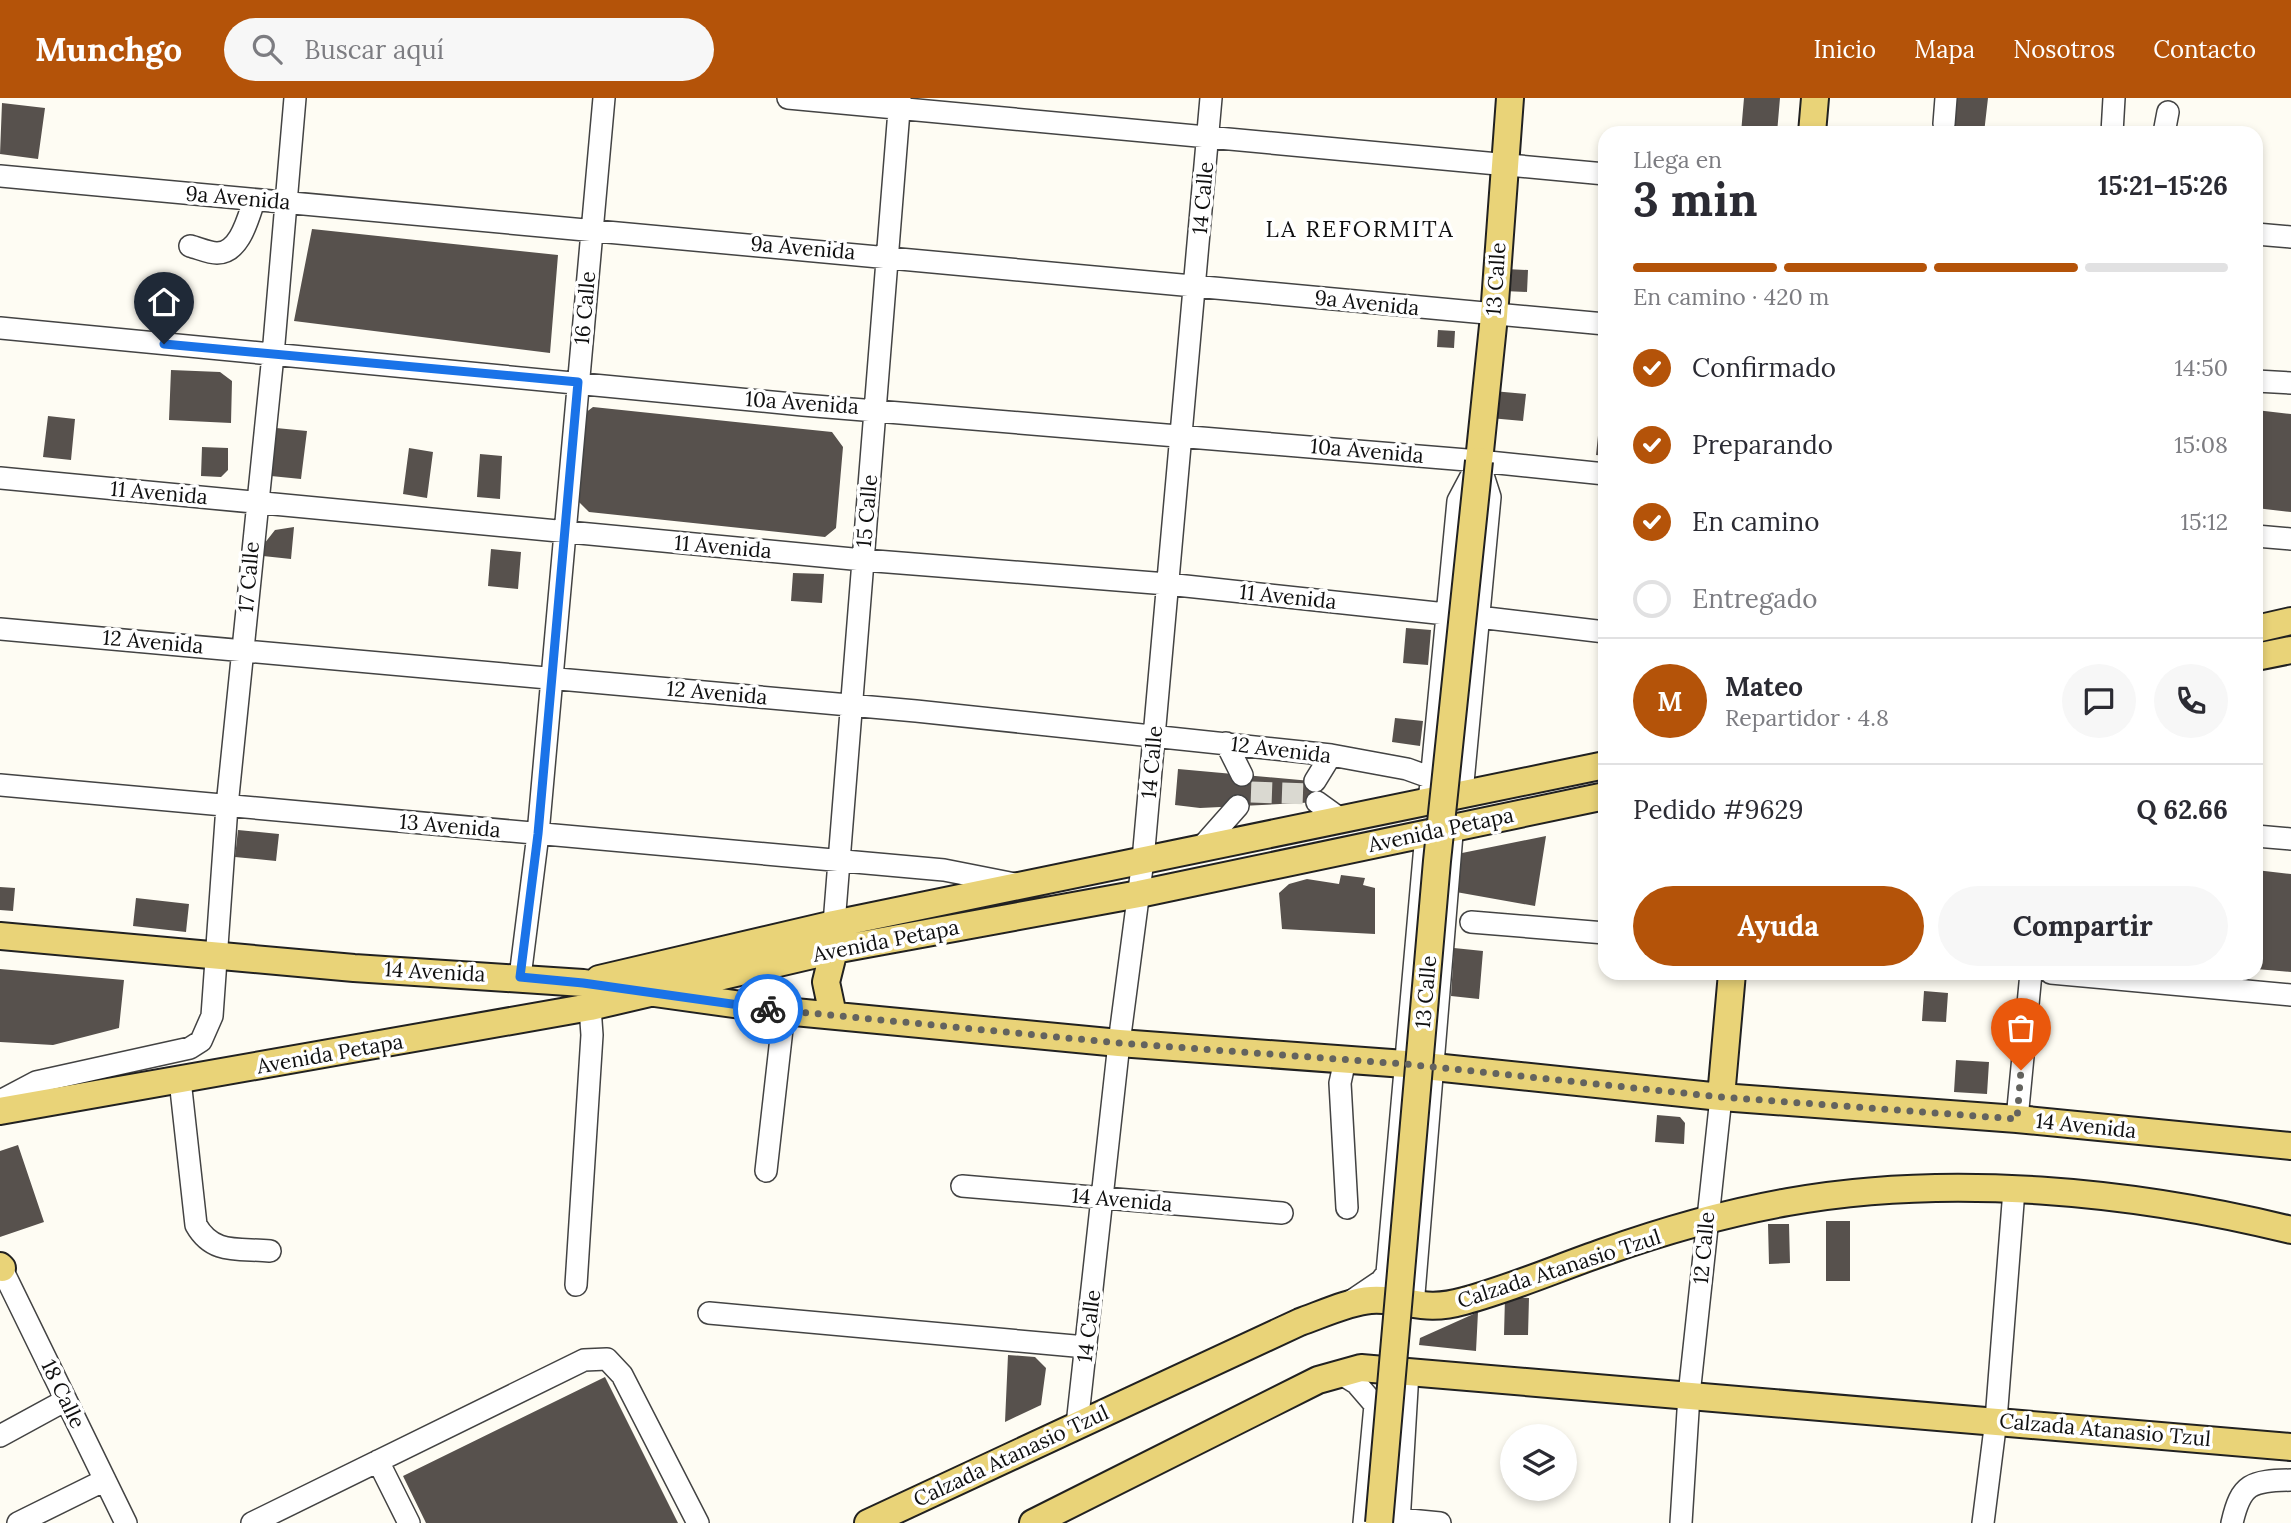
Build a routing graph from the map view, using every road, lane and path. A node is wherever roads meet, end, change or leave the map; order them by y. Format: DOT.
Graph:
graph roads {
  1 [pos="295,98"];
  2 [pos="604,98"];
  3 [pos="788,98"];
  4 [pos="1211,98"];
  5 [pos="1510,98"];
  6 [pos="1815,98"];
  7 [pos="1945,98"];
  8 [pos="2114,98"];
  9 [pos="899,103"];
  10 [pos="1944,124"];
  11 [pos="1813,126"];
  12 [pos="2112,126"];
  13 [pos="1208,137"];
  14 [pos="1504,164"];
  15 [pos="1598,173"];
  16 [pos="0,176"];
  17 [pos="254,201"];
  18 [pos="285,202"];
  19 [pos="592,228"];
  20 [pos="2263,235"];
  21 [pos="2291,237"];
  22 [pos="190,246"];
  23 [pos="887,256"];
  24 [pos="1195,287"];
  25 [pos="1494,316"];
  26 [pos="1598,323"];
  27 [pos="0,328"];
  28 [pos="273,355"];
  29 [pos="2263,381"];
  30 [pos="578,382"];
  31 [pos="2291,383"];
  32 [pos="876,409"];
  33 [pos="1183,436"];
  34 [pos="1479,461"];
  35 [pos="1598,473"];
  36 [pos="0,478"];
  37 [pos="256,502"];
  38 [pos="565,531"];
  39 [pos="2263,537"];
  40 [pos="2291,539"];
  41 [pos="863,560"];
  42 [pos="1167,584"];
  43 [pos="1446,614"];
  44 [pos="1478,617"];
  45 [pos="2291,621"];
  46 [pos="2263,627"];
  47 [pos="0,629"];
  48 [pos="1598,631"];
  49 [pos="242,650"];
  50 [pos="2291,650"];
  51 [pos="2263,656"];
  52 [pos="552,678"];
  53 [pos="852,705"];
  54 [pos="1155,736"];
  55 [pos="1226,743"];
  56 [pos="1331,755"];
  57 [pos="1598,766"];
  58 [pos="1242,775"];
  59 [pos="0,785"];
  60 [pos="1430,790"];
  61 [pos="1462,793"];
  62 [pos="1598,797"];
  63 [pos="227,806"];
  64 [pos="1238,806"];
  65 [pos="1342,820"];
  66 [pos="1453,828"];
  67 [pos="538,834"];
  68 [pos="1426,834"];
  69 [pos="2263,837"];
  70 [pos="2291,839"];
  71 [pos="1200,849"];
  72 [pos="1143,860"];
  73 [pos="839,861"];
  74 [pos="1024,886"];
  75 [pos="1139,894"];
  76 [pos="1471,922"];
  77 [pos="834,924"];
  78 [pos="1598,932"];
  79 [pos="0,936"];
  80 [pos="834,950"];
  81 [pos="218,955"];
  82 [pos="520,977"];
  83 [pos="1731,980"];
  84 [pos="2030,980"];
  85 [pos="2127,980"];
  86 [pos="657,992"];
  87 [pos="587,995"];
  88 [pos="2291,995"];
  89 [pos="784,1011"];
  90 [pos="833,1014"];
  91 [pos="1119,1043"];
  92 [pos="1345,1060"];
  93 [pos="1405,1064"];
  94 [pos="1433,1068"];
  95 [pos="180,1080"];
  96 [pos="1721,1097"];
  97 [pos="0,1101"];
  98 [pos="0,1111"];
  99 [pos="2017,1119"];
  100 [pos="2291,1146"];
  101 [pos="766,1171"];
  102 [pos="962,1186"];
  103 [pos="2014,1190"];
  104 [pos="1104,1199"];
  105 [pos="1348,1208"];
  106 [pos="1282,1213"];
  107 [pos="1706,1222"];
  108 [pos="2291,1230"];
  109 [pos="270,1251"];
  110 [pos="1,1266"];
  111 [pos="576,1285"];
  112 [pos="1413,1306"];
  113 [pos="1339,1310"];
  114 [pos="709,1313"];
  115 [pos="1087,1347"];
  116 [pos="1408,1371"];
  117 [pos="1340,1373"];
  118 [pos="1689,1395"];
  119 [pos="66,1400"];
  120 [pos="1996,1420"];
  121 [pos="1077,1425"];
  122 [pos="0,1436"];
  123 [pos="2291,1447"];
  124 [pos="378,1461"];
  125 [pos="105,1480"];
  126 [pos="2291,1480"];
  127 [pos="278,1517"];
  128 [pos="1393,1522"];
  129 [pos="18,1523"];
  130 [pos="126,1523"];
  131 [pos="252,1523"];
  132 [pos="409,1523"];
  133 [pos="698,1523"];
  134 [pos="868,1523"];
  135 [pos="1033,1523"];
  136 [pos="1364,1523"];
  137 [pos="1440,1523"];
  138 [pos="1681,1523"];
  139 [pos="1983,1523"];
  140 [pos="2232,1523"];
  1 -- 18 [label="street, 17 Calle"];
  2 -- 19 [label="street, 16 Calle"];
  3 -- 9 [label="street"];
  4 -- 13 [label="street, 14 Calle"];
  5 -- 14 [label="main road, 13 Calle"];
  6 -- 11 [label="main road"];
  7 -- 10 [label="street"];
  8 -- 12 [label="street"];
  9 -- 13 [label="street"];
  9 -- 23 [label="street, 15 Calle"];
  13 -- 14 [label="street"];
  13 -- 24 [label="street, 14 Calle"];
  14 -- 15 [label="street"];
  14 -- 25 [label="main road, 13 Calle"];
  16 -- 17 [label="street, 9a Avenida"];
  17 -- 18 [label="street, 9a Avenida"];
  17 -- 22 [label="street"];
  18 -- 19 [label="street, 9a Avenida"];
  18 -- 28 [label="street, 17 Calle"];
  19 -- 23 [label="street, 9a Avenida"];
  19 -- 30 [label="street, 16 Calle"];
  20 -- 21 [label="street"];
  23 -- 24 [label="street, 9a Avenida"];
  23 -- 32 [label="street, 15 Calle"];
  24 -- 25 [label="street, 9a Avenida"];
  24 -- 33 [label="street, 14 Calle"];
  25 -- 26 [label="street, 9a Avenida"];
  25 -- 34 [label="main road, 13 Calle"];
  27 -- 28 [label="street, 10a Avenida"];
  28 -- 30 [label="street, 10a Avenida"];
  28 -- 37 [label="street, 17 Calle"];
  29 -- 31 [label="street"];
  30 -- 32 [label="street, 10a Avenida"];
  30 -- 38 [label="street, 16 Calle"];
  32 -- 33 [label="street, 10a Avenida"];
  32 -- 41 [label="street, 15 Calle"];
  33 -- 34 [label="street, 10a Avenida"];
  33 -- 42 [label="street, 14 Calle"];
  34 -- 35 [label="street, 10a Avenida"];
  34 -- 43 [label="street, 13 Calle"];
  34 -- 44 [label="street, 13 Calle"];
  34 -- 128 [label="main road, 13 Calle, bridge"];
  36 -- 37 [label="street, 11 Avenida"];
  37 -- 38 [label="street, 11 Avenida"];
  37 -- 49 [label="street, 17 Calle"];
  38 -- 41 [label="street, 11 Avenida"];
  38 -- 52 [label="street, 16 Calle"];
  39 -- 40 [label="street"];
  41 -- 42 [label="street, 11 Avenida"];
  41 -- 53 [label="street, 15 Calle"];
  42 -- 43 [label="street, 11 Avenida"];
  42 -- 54 [label="street, 14 Calle"];
  43 -- 60 [label="street, 13 Calle"];
  44 -- 48 [label="street"];
  44 -- 61 [label="street, 13 Calle"];
  45 -- 46 [label="main road"];
  47 -- 49 [label="street, 12 Avenida"];
  49 -- 52 [label="street, 12 Avenida"];
  49 -- 63 [label="street, 17 Calle"];
  50 -- 51 [label="main road"];
  52 -- 53 [label="street, 12 Avenida"];
  52 -- 67 [label="street, 16 Calle"];
  53 -- 54 [label="street, 12 Avenida"];
  53 -- 73 [label="street, 15 Calle"];
  54 -- 55 [label="street, 12 Avenida"];
  54 -- 72 [label="street, 14 Calle"];
  55 -- 56 [label="street, 12 Avenida"];
  55 -- 58 [label="street"];
  56 -- 60 [label="street, 12 Avenida"];
  56 -- 65 [label="street"];
  57 -- 61 [label="main road, Avenida Petapa"];
  59 -- 63 [label="street, 13 Avenida"];
  60 -- 61 [label="main road, Avenida Petapa"];
  60 -- 65 [label="main road, Avenida Petapa"];
  62 -- 66 [label="main road, Avenida Petapa"];
  63 -- 67 [label="street, 13 Avenida"];
  63 -- 81 [label="street, 17 Calle"];
  64 -- 71 [label="street"];
  65 -- 71 [label="main road, Avenida Petapa"];
  66 -- 68 [label="main road, Avenida Petapa"];
  66 -- 94 [label="street"];
  67 -- 73 [label="street, 13 Avenida"];
  67 -- 82 [label="street, 16 Calle"];
  68 -- 75 [label="main road, Avenida Petapa"];
  68 -- 93 [label="street, 13 Calle"];
  69 -- 70 [label="street"];
  71 -- 72 [label="main road, Avenida Petapa"];
  72 -- 74 [label="main road, Avenida Petapa"];
  72 -- 75 [label="street, 14 Calle"];
  73 -- 74 [label="street, 13 Avenida"];
  73 -- 77 [label="street, 15 Calle"];
  74 -- 77 [label="main road, Avenida Petapa"];
  75 -- 80 [label="main road, Avenida Petapa"];
  75 -- 91 [label="street, 14 Calle"];
  76 -- 78 [label="street"];
  77 -- 87 [label="main road, Avenida Petapa"];
  79 -- 81 [label="main road, 14 Avenida"];
  80 -- 86 [label="main road, Avenida Petapa"];
  80 -- 90 [label="main road"];
  81 -- 82 [label="main road, 14 Avenida"];
  81 -- 97 [label="street, 17 Calle"];
  82 -- 87 [label="main road, 14 Avenida"];
  83 -- 96 [label="main road, 12 Calle"];
  84 -- 99 [label="street"];
  85 -- 88 [label="street"];
  86 -- 87 [label="main road, 14 Avenida"];
  86 -- 89 [label="main road, 14 Avenida"];
  87 -- 95 [label="main road, Avenida Petapa"];
  87 -- 111 [label="street"];
  89 -- 90 [label="main road, 14 Avenida"];
  89 -- 101 [label="street"];
  90 -- 91 [label="main road, 14 Avenida"];
  91 -- 92 [label="main road, 14 Avenida"];
  91 -- 104 [label="street, 14 Calle"];
  92 -- 93 [label="main road, 14 Avenida"];
  92 -- 105 [label="street"];
  93 -- 94 [label="main road, 14 Avenida"];
  93 -- 113 [label="street, 13 Calle"];
  94 -- 96 [label="main road, 14 Avenida"];
  94 -- 112 [label="street"];
  95 -- 98 [label="main road, Avenida Petapa"];
  95 -- 109 [label="street"];
  96 -- 99 [label="main road, 14 Avenida"];
  96 -- 107 [label="street, 12 Calle"];
  99 -- 100 [label="main road, 14 Avenida"];
  102 -- 104 [label="street, 14 Avenida"];
  103 -- 107 [label="main road, Calzada Atanasio Tzul"];
  103 -- 108 [label="main road, Calzada Atanasio Tzul"];
  103 -- 120 [label="street"];
  104 -- 106 [label="street, 14 Avenida"];
  104 -- 115 [label="street, 14 Calle"];
  107 -- 112 [label="main road, Calzada Atanasio Tzul"];
  107 -- 118 [label="street, 12 Calle"];
  110 -- 119 [label="street, 18 Calle"];
  112 -- 113 [label="main road, Calzada Atanasio Tzul"];
  113 -- 121 [label="main road, Calzada Atanasio Tzul"];
  114 -- 115 [label="street"];
  115 -- 121 [label="street, 14 Calle"];
  116 -- 117 [label="main road, Calzada Atanasio Tzul"];
  116 -- 118 [label="main road, Calzada Atanasio Tzul"];
  116 -- 128 [label="street"];
  117 -- 135 [label="main road, Calzada Atanasio Tzul"];
  117 -- 136 [label="street"];
  118 -- 120 [label="main road, Calzada Atanasio Tzul"];
  118 -- 138 [label="street, 12 Calle"];
  119 -- 122 [label="street"];
  119 -- 125 [label="street, 18 Calle"];
  120 -- 123 [label="main road, Calzada Atanasio Tzul"];
  120 -- 139 [label="street"];
  121 -- 134 [label="main road, Calzada Atanasio Tzul"];
  124 -- 127 [label="street"];
  124 -- 132 [label="street"];
  124 -- 133 [label="street"];
  125 -- 129 [label="street"];
  125 -- 130 [label="street, 18 Calle"];
  126 -- 140 [label="street"];
  127 -- 131 [label="street"];
  128 -- 137 [label="street"];
}
